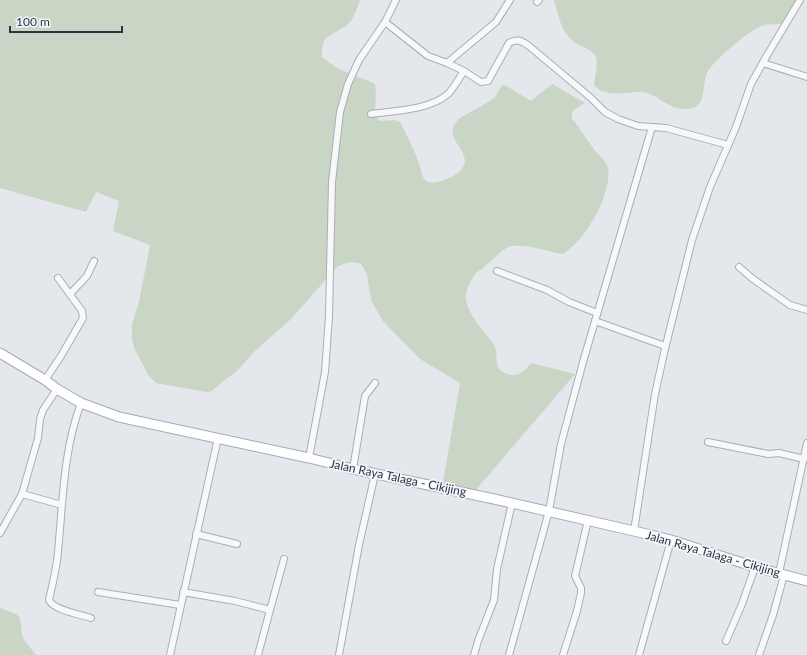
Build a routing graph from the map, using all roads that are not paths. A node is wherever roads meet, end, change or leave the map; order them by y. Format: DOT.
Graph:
graph roads {
  1 [pos="396,0"];
  2 [pos="510,0"];
  3 [pos="800,0"];
  4 [pos="385,22"];
  5 [pos="447,63"];
  6 [pos="762,63"];
  7 [pos="464,71"];
  8 [pos="807,77"];
  9 [pos="371,114"];
  10 [pos="652,127"];
  11 [pos="728,145"];
  12 [pos="94,261"];
  13 [pos="739,267"];
  14 [pos="497,271"];
  15 [pos="58,278"];
  16 [pos="70,294"];
  17 [pos="807,310"];
  18 [pos="598,313"];
  19 [pos="595,321"];
  20 [pos="665,346"];
  21 [pos="0,352"];
  22 [pos="45,380"];
  23 [pos="375,383"];
  24 [pos="57,389"];
  25 [pos="81,404"];
  26 [pos="218,438"];
  27 [pos="708,442"];
  28 [pos="807,443"];
  29 [pos="308,458"];
  30 [pos="804,459"];
  31 [pos="353,470"];
  32 [pos="375,474"];
  33 [pos="22,494"];
  34 [pos="512,503"];
  35 [pos="62,504"];
  36 [pos="549,511"];
  37 [pos="588,520"];
  38 [pos="634,531"];
  39 [pos="0,533"];
  40 [pos="196,534"];
  41 [pos="671,540"];
  42 [pos="237,544"];
  43 [pos="284,559"];
  44 [pos="755,567"];
  45 [pos="782,574"];
  46 [pos="807,581"];
  47 [pos="98,592"];
  48 [pos="183,592"];
  49 [pos="180,605"];
  50 [pos="270,610"];
  51 [pos="92,618"];
  52 [pos="726,642"];
  53 [pos="170,655"];
  54 [pos="258,655"];
  55 [pos="339,655"];
  56 [pos="474,655"];
  57 [pos="509,655"];
  58 [pos="563,655"];
  59 [pos="639,655"];
  60 [pos="759,655"];
  1 -- 4 [label="street"];
  2 -- 5 [label="street"];
  3 -- 6 [label="street"];
  4 -- 5 [label="street"];
  4 -- 29 [label="street"];
  5 -- 7 [label="street"];
  6 -- 8 [label="street"];
  6 -- 11 [label="street"];
  7 -- 9 [label="street"];
  7 -- 10 [label="street"];
  10 -- 11 [label="street"];
  10 -- 18 [label="street"];
  11 -- 20 [label="street"];
  12 -- 16 [label="street"];
  13 -- 17 [label="street"];
  14 -- 18 [label="street"];
  15 -- 16 [label="street"];
  16 -- 22 [label="street"];
  18 -- 19 [label="street"];
  19 -- 20 [label="street"];
  19 -- 36 [label="street"];
  20 -- 38 [label="street"];
  21 -- 22 [label="main road, Jalan Raya Talaga - Cikijing"];
  22 -- 24 [label="main road, Jalan Raya Talaga - Cikijing"];
  23 -- 31 [label="street"];
  24 -- 25 [label="main road, Jalan Raya Talaga - Cikijing"];
  24 -- 33 [label="street"];
  25 -- 26 [label="main road, Jalan Raya Talaga - Cikijing"];
  25 -- 35 [label="street"];
  26 -- 29 [label="main road, Jalan Raya Talaga - Cikijing"];
  26 -- 40 [label="street"];
  27 -- 30 [label="street"];
  28 -- 30 [label="street"];
  29 -- 31 [label="main road, Jalan Raya Talaga - Cikijing"];
  30 -- 45 [label="street"];
  31 -- 32 [label="main road, Jalan Raya Talaga - Cikijing"];
  32 -- 34 [label="main road, Jalan Raya Talaga - Cikijing"];
  32 -- 55 [label="street"];
  33 -- 35 [label="street"];
  33 -- 39 [label="street"];
  34 -- 36 [label="main road, Jalan Raya Talaga - Cikijing"];
  34 -- 56 [label="street"];
  35 -- 51 [label="street"];
  36 -- 37 [label="main road, Jalan Raya Talaga - Cikijing"];
  36 -- 57 [label="street"];
  37 -- 38 [label="main road, Jalan Raya Talaga - Cikijing"];
  37 -- 58 [label="street"];
  38 -- 41 [label="main road, Jalan Raya Talaga - Cikijing"];
  40 -- 42 [label="street"];
  40 -- 48 [label="street"];
  41 -- 44 [label="main road, Jalan Raya Talaga - Cikijing"];
  41 -- 59 [label="street"];
  43 -- 50 [label="street"];
  44 -- 45 [label="main road, Jalan Raya Talaga - Cikijing"];
  44 -- 52 [label="street"];
  45 -- 46 [label="main road, Jalan Raya Talaga - Cikijing"];
  45 -- 60 [label="street"];
  47 -- 49 [label="street"];
  48 -- 49 [label="street"];
  48 -- 50 [label="street"];
  49 -- 53 [label="street"];
  50 -- 54 [label="street"];
}
